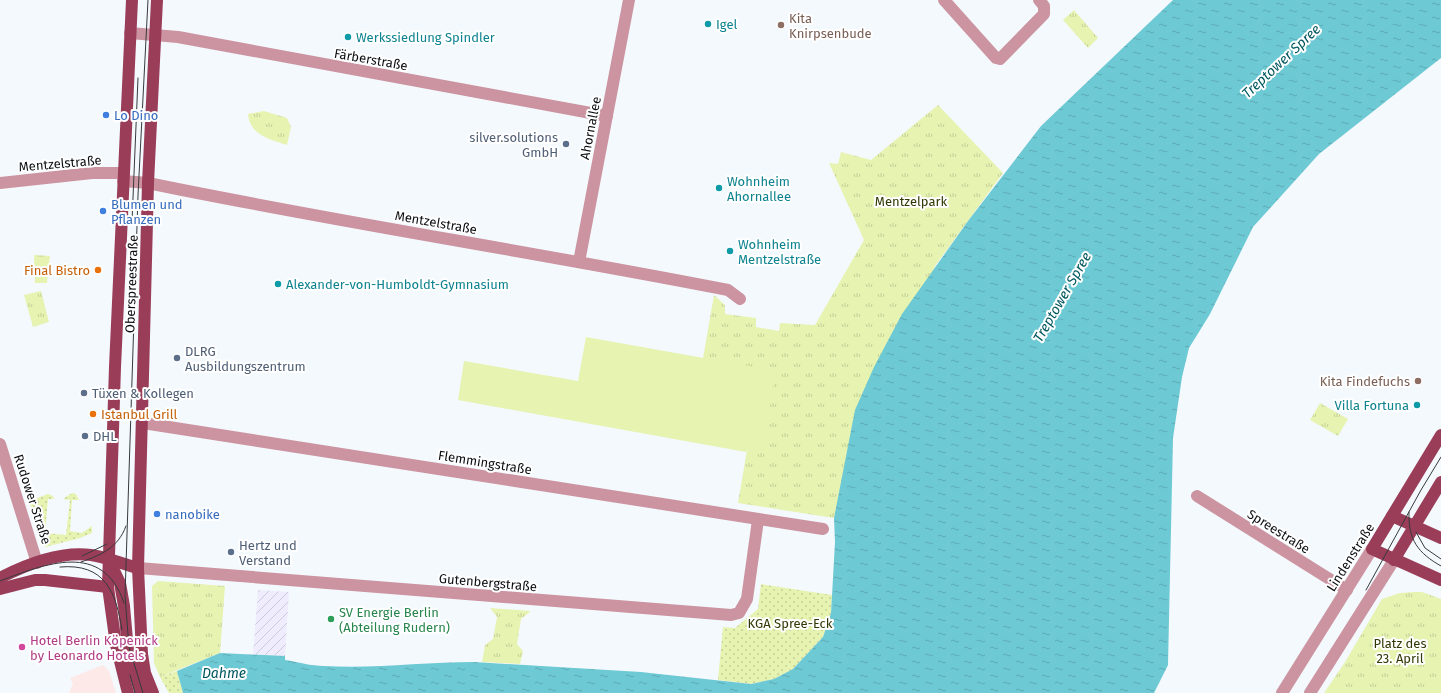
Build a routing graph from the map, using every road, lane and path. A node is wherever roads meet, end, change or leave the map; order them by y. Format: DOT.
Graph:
graph roads {
  1 [pos="132,0"];
  2 [pos="157,0"];
  3 [pos="629,0"];
  4 [pos="944,0"];
  5 [pos="1039,0"];
  6 [pos="130,33"];
  7 [pos="155,35"];
  8 [pos="607,116"];
  9 [pos="123,177"];
  10 [pos="0,183"];
  11 [pos="148,183"];
  12 [pos="579,262"];
  13 [pos="740,299"];
  14 [pos="143,423"];
  15 [pos="1441,435"];
  16 [pos="0,444"];
  17 [pos="1441,482"];
  18 [pos="1197,496"];
  19 [pos="1392,516"];
  20 [pos="758,520"];
  21 [pos="1415,525"];
  22 [pos="823,529"];
  23 [pos="1441,538"];
  24 [pos="1372,549"];
  25 [pos="109,559"];
  26 [pos="1394,560"];
  27 [pos="37,562"];
  28 [pos="138,568"];
  29 [pos="0,578"];
  30 [pos="119,580"];
  31 [pos="1441,580"];
  32 [pos="108,587"];
  33 [pos="0,589"];
  34 [pos="1347,590"];
  35 [pos="128,693"];
  36 [pos="141,693"];
  37 [pos="153,693"];
  38 [pos="1282,693"];
  39 [pos="1310,693"];
  1 -- 6 [label="main road, Oberspreestraße"];
  2 -- 7 [label="main road, Oberspreestraße"];
  3 -- 8 [label="street, Ahornallee"];
  4 -- 5 [label="street"];
  6 -- 7 [label="street, Färberstraße"];
  6 -- 9 [label="main road, Oberspreestraße"];
  7 -- 8 [label="street, Färberstraße"];
  7 -- 11 [label="main road, Oberspreestraße"];
  8 -- 12 [label="street, Ahornallee"];
  9 -- 10 [label="street, Mentzelstraße"];
  9 -- 11 [label="street, Mentzelstraße"];
  9 -- 25 [label="main road, Oberspreestraße"];
  11 -- 12 [label="street, Mentzelstraße"];
  11 -- 14 [label="main road, Oberspreestraße"];
  12 -- 13 [label="street, Mentzelstraße"];
  14 -- 20 [label="street, Flemmingstraße"];
  14 -- 28 [label="main road, Oberspreestraße"];
  15 -- 19 [label="main road, Lindenstraße"];
  16 -- 27 [label="street, Rudower Straße"];
  17 -- 21 [label="main road"];
  18 -- 34 [label="street, Spreestraße"];
  19 -- 21 [label="main road"];
  19 -- 24 [label="main road, Lindenstraße"];
  20 -- 22 [label="street, Flemmingstraße"];
  20 -- 28 [label="street, Gutenbergstraße"];
  21 -- 23 [label="main road"];
  21 -- 26 [label="main road"];
  24 -- 26 [label="main road"];
  24 -- 34 [label="street, Lindenstraße"];
  25 -- 27 [label="main road"];
  25 -- 28 [label="main road"];
  25 -- 30 [label="main road"];
  25 -- 32 [label="main road, Oberspreestraße"];
  26 -- 31 [label="main road"];
  26 -- 39 [label="street"];
  27 -- 29 [label="main road"];
  28 -- 30 [label="main road"];
  28 -- 37 [label="main road, Oberspreestraße"];
  30 -- 32 [label="main road"];
  30 -- 36 [label="main road"];
  32 -- 33 [label="main road"];
  32 -- 35 [label="main road, Oberspreestraße"];
  34 -- 38 [label="street, Lindenstraße"];
}
